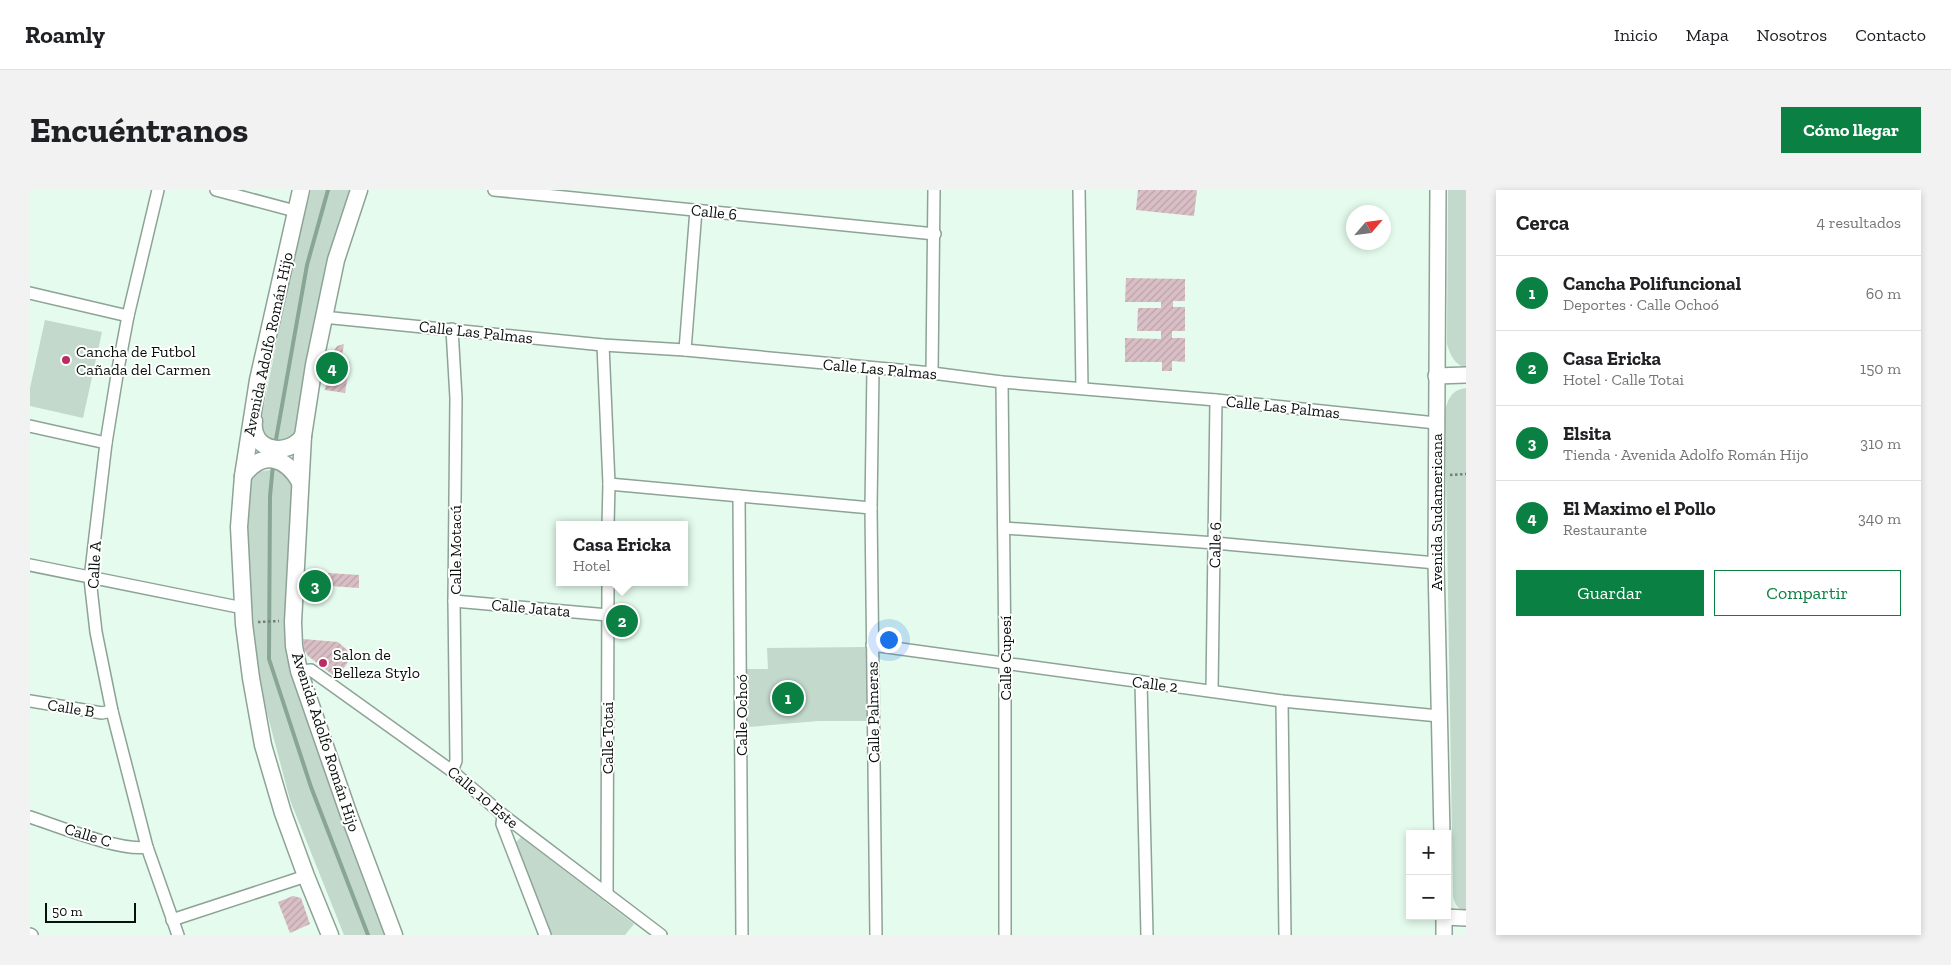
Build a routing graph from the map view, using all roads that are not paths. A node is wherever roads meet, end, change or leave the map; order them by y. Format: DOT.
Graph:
graph roads {
  1 [pos="158,190"];
  2 [pos="216,190"];
  3 [pos="301,190"];
  4 [pos="368,190"];
  5 [pos="494,190"];
  6 [pos="934,190"];
  7 [pos="1079,190"];
  8 [pos="1438,190"];
  9 [pos="540,192"];
  10 [pos="358,196"];
  11 [pos="696,210"];
  12 [pos="295,211"];
  13 [pos="934,234"];
  14 [pos="30,293"];
  15 [pos="128,316"];
  16 [pos="323,317"];
  17 [pos="452,329"];
  18 [pos="603,344"];
  19 [pos="685,350"];
  20 [pos="872,368"];
  21 [pos="932,373"];
  22 [pos="1466,374"];
  23 [pos="1436,376"];
  24 [pos="258,380"];
  25 [pos="1002,382"];
  26 [pos="1082,388"];
  27 [pos="1216,400"];
  28 [pos="1436,423"];
  29 [pos="30,426"];
  30 [pos="302,438"];
  31 [pos="106,443"];
  32 [pos="246,472"];
  33 [pos="298,478"];
  34 [pos="609,484"];
  35 [pos="739,496"];
  36 [pos="871,508"];
  37 [pos="608,521"];
  38 [pos="1004,528"];
  39 [pos="1215,543"];
  40 [pos="1436,563"];
  41 [pos="30,565"];
  42 [pos="90,579"];
  43 [pos="608,586"];
  44 [pos="454,601"];
  45 [pos="243,608"];
  46 [pos="608,615"];
  47 [pos="872,646"];
  48 [pos="1005,663"];
  49 [pos="299,671"];
  50 [pos="1141,682"];
  51 [pos="1212,691"];
  52 [pos="30,701"];
  53 [pos="1282,701"];
  54 [pos="112,710"];
  55 [pos="1439,716"];
  56 [pos="452,771"];
  57 [pos="283,813"];
  58 [pos="503,815"];
  59 [pos="30,817"];
  60 [pos="1442,830"];
  61 [pos="147,847"];
  62 [pos="306,876"];
  63 [pos="607,894"];
  64 [pos="1451,917"];
  65 [pos="1466,918"];
  66 [pos="172,920"];
  67 [pos="1444,920"];
  68 [pos="392,934"];
  69 [pos="178,935"];
  70 [pos="330,935"];
  71 [pos="339,935"];
  72 [pos="545,935"];
  73 [pos="661,935"];
  74 [pos="742,935"];
  75 [pos="876,935"];
  76 [pos="1005,935"];
  77 [pos="1147,935"];
  78 [pos="1285,935"];
  79 [pos="1444,935"];
  1 -- 15 [label="street, Calle A"];
  2 -- 12 [label="street"];
  3 -- 12 [label="main road, Avenida Adolfo Román Hijo"];
  4 -- 10 [label="street"];
  5 -- 9 [label="street, Calle 6"];
  6 -- 13 [label="street"];
  7 -- 26 [label="street"];
  8 -- 23 [label="street, Avenida Sudamericana"];
  9 -- 11 [label="street, Calle 6"];
  10 -- 16 [label="main road, Avenida Adolfo Román Hijo"];
  11 -- 13 [label="street, Calle 6"];
  11 -- 19 [label="street"];
  12 -- 24 [label="main road, Avenida Adolfo Román Hijo"];
  13 -- 21 [label="street"];
  14 -- 15 [label="street"];
  15 -- 31 [label="street, Calle A"];
  16 -- 17 [label="street, Calle Las Palmas"];
  16 -- 30 [label="main road, Avenida Adolfo Román Hijo"];
  17 -- 18 [label="street, Calle Las Palmas"];
  17 -- 44 [label="street, Calle Motacú"];
  18 -- 19 [label="street, Calle Las Palmas"];
  18 -- 34 [label="street"];
  19 -- 20 [label="street, Calle Las Palmas"];
  20 -- 21 [label="street, Calle Las Palmas"];
  20 -- 36 [label="street, Calle Palmeras"];
  21 -- 25 [label="street, Calle Las Palmas"];
  22 -- 23 [label="street"];
  23 -- 28 [label="street, Avenida Sudamericana"];
  24 -- 30 [label="main road"];
  24 -- 32 [label="main road, Avenida Adolfo Román Hijo"];
  25 -- 26 [label="street, Calle Las Palmas"];
  25 -- 38 [label="street, Calle Cupesí"];
  26 -- 27 [label="street, Calle Las Palmas"];
  27 -- 28 [label="street, Calle Las Palmas"];
  27 -- 39 [label="street, Calle 6"];
  28 -- 40 [label="street, Avenida Sudamericana"];
  29 -- 31 [label="street"];
  30 -- 33 [label="main road, Avenida Adolfo Román Hijo"];
  31 -- 42 [label="street, Calle A"];
  32 -- 33 [label="main road"];
  32 -- 45 [label="main road, Avenida Adolfo Román Hijo"];
  33 -- 49 [label="main road, Avenida Adolfo Román Hijo"];
  34 -- 35 [label="street"];
  34 -- 37 [label="street"];
  35 -- 36 [label="street"];
  35 -- 74 [label="street, Calle Ochoó"];
  36 -- 47 [label="street, Calle Palmeras"];
  38 -- 39 [label="street"];
  38 -- 48 [label="street, Calle Cupesí"];
  39 -- 40 [label="street"];
  39 -- 51 [label="street, Calle 6"];
  40 -- 55 [label="street, Avenida Sudamericana"];
  41 -- 42 [label="street"];
  42 -- 45 [label="street"];
  42 -- 54 [label="street, Calle A"];
  43 -- 46 [label="street, Calle Totai"];
  44 -- 46 [label="street, Calle Jatata"];
  44 -- 56 [label="street, Calle Motacú"];
  45 -- 57 [label="main road, Avenida Adolfo Román Hijo"];
  46 -- 63 [label="street, Calle Totai"];
  47 -- 48 [label="street, Calle 2"];
  47 -- 75 [label="street, Calle Palmeras"];
  48 -- 50 [label="street, Calle 2"];
  48 -- 76 [label="street, Calle Cupesí"];
  49 -- 56 [label="street, Calle 10 Este"];
  49 -- 68 [label="main road, Avenida Adolfo Román Hijo"];
  50 -- 51 [label="street, Calle 2"];
  50 -- 77 [label="street"];
  51 -- 53 [label="street, Calle 2"];
  52 -- 54 [label="street, Calle B"];
  53 -- 55 [label="street, Calle 2"];
  53 -- 78 [label="street"];
  54 -- 61 [label="street, Calle A"];
  55 -- 60 [label="street, Avenida Sudamericana"];
  56 -- 58 [label="street, Calle 10 Este"];
  57 -- 62 [label="main road, Avenida Adolfo Román Hijo"];
  57 -- 71 [label="main road"];
  58 -- 63 [label="street, Calle 10 Este"];
  58 -- 72 [label="street"];
  59 -- 61 [label="street, Calle C"];
  61 -- 66 [label="street, Calle A"];
  62 -- 66 [label="street"];
  62 -- 70 [label="main road, Avenida Adolfo Román Hijo"];
  63 -- 73 [label="street, Calle 10 Este"];
  64 -- 65 [label="street"];
  66 -- 69 [label="street, Calle A"];
  67 -- 79 [label="street"];
}
